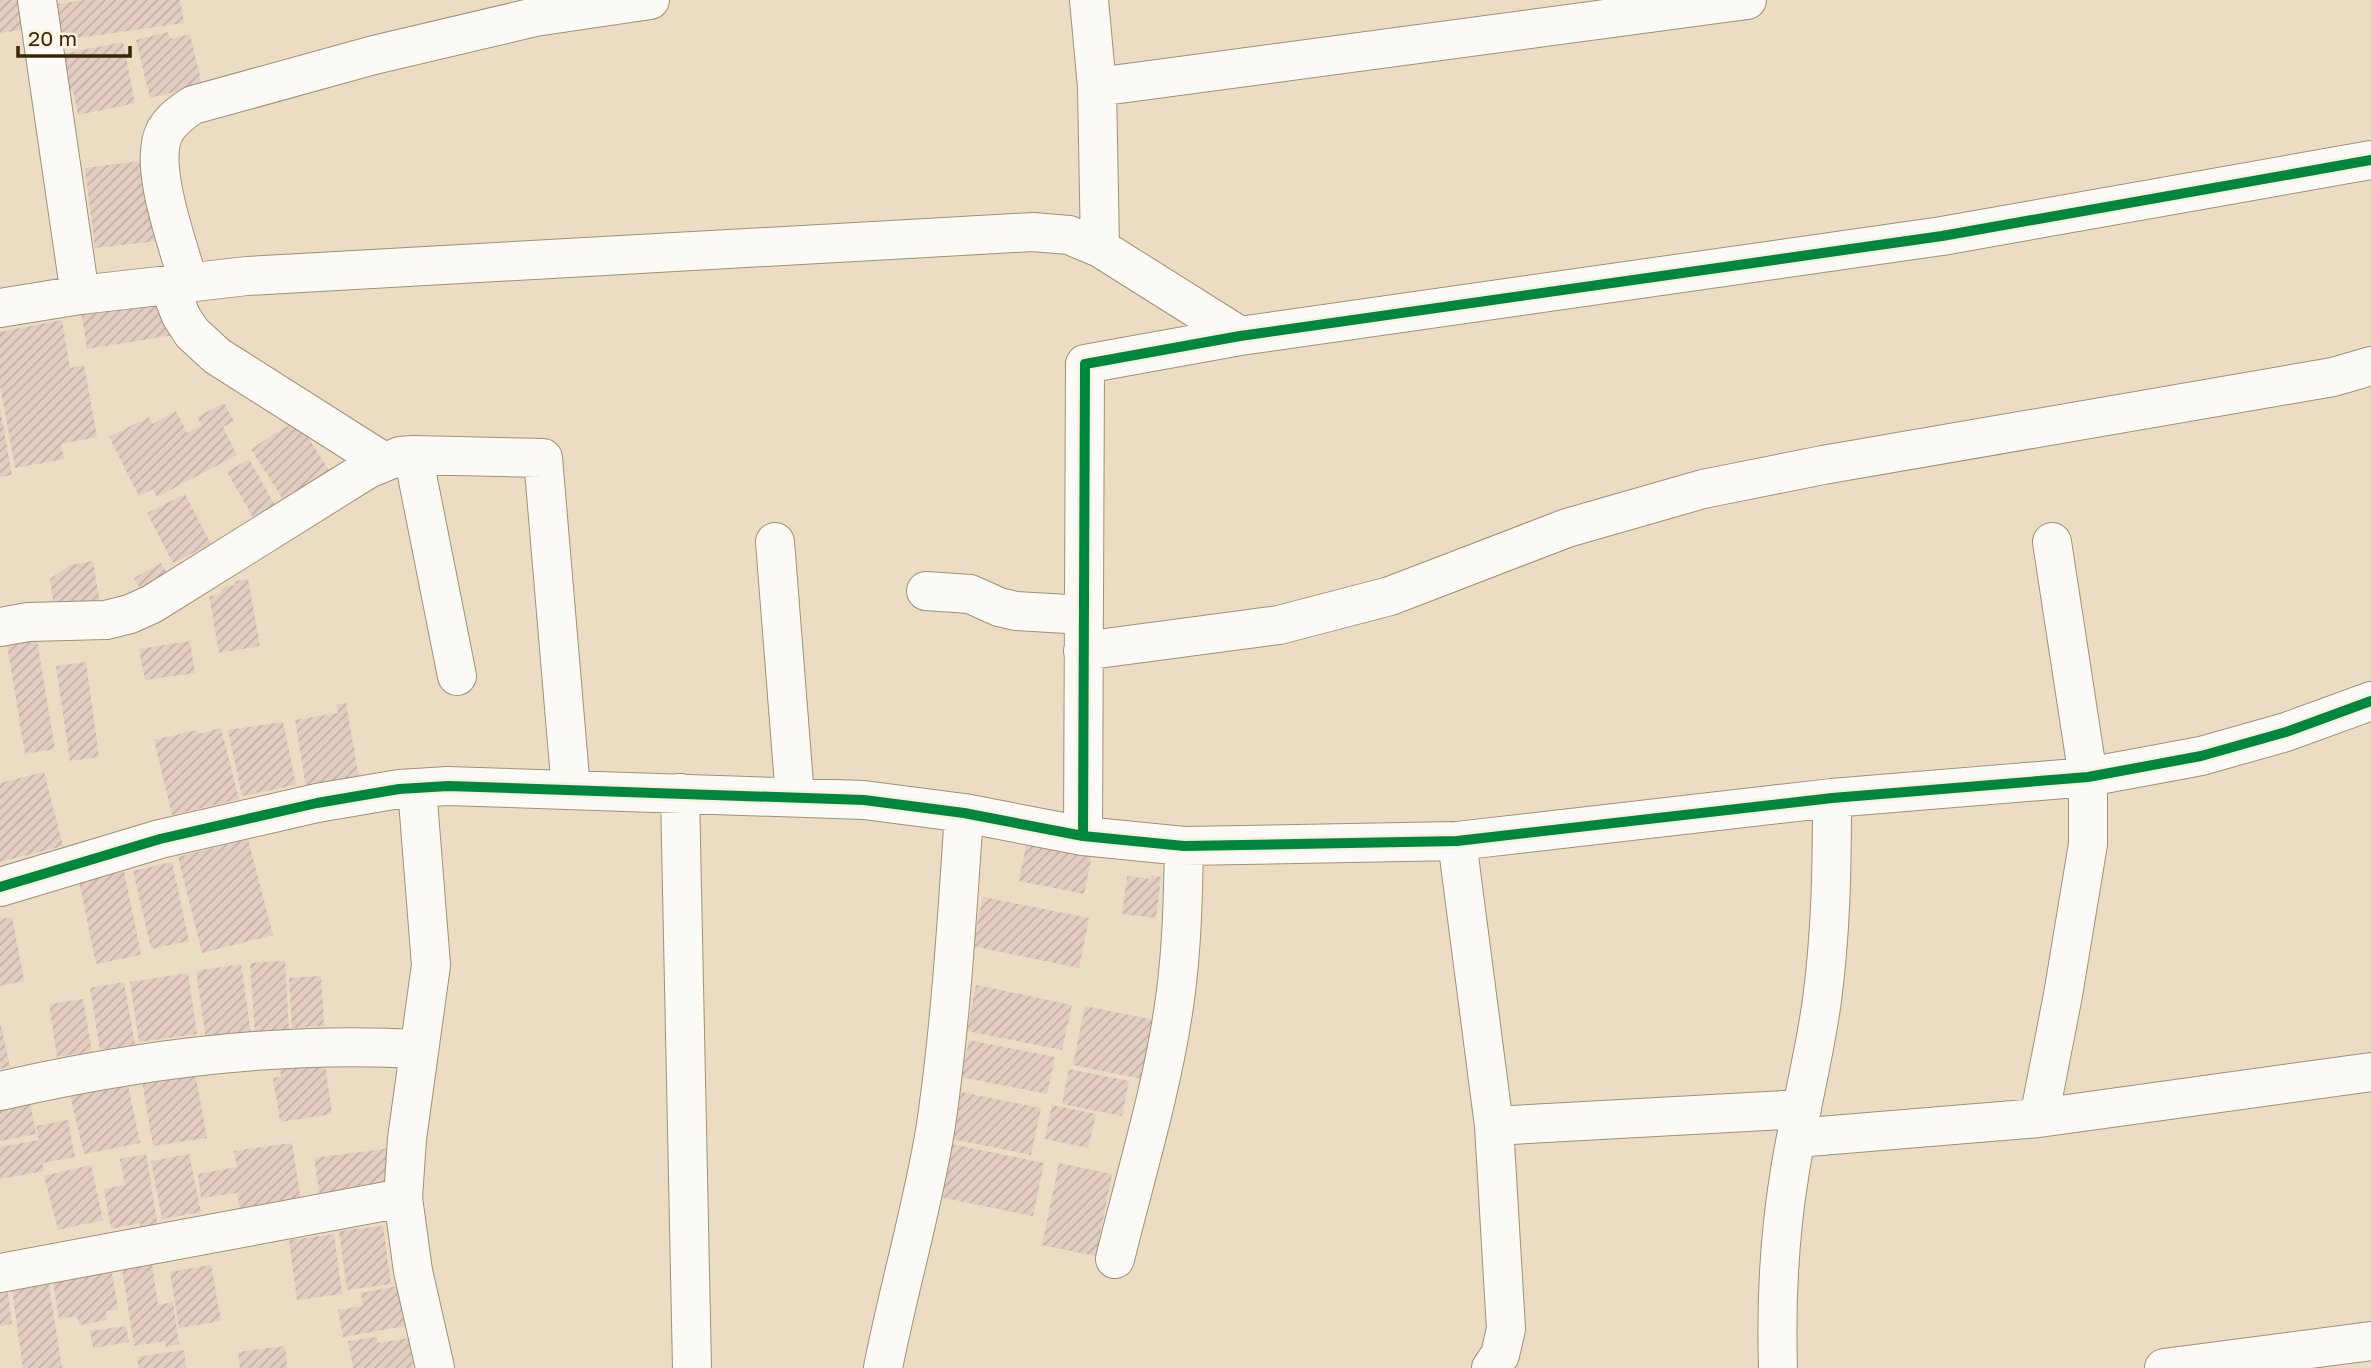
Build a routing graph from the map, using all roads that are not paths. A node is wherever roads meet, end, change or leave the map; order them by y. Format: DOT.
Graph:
graph roads {
  1 [pos="37,0"];
  2 [pos="650,0"];
  3 [pos="1089,0"];
  4 [pos="1747,0"];
  5 [pos="1521,15"];
  6 [pos="1097,87"];
  7 [pos="2371,160"];
  8 [pos="1100,248"];
  9 [pos="179,285"];
  10 [pos="80,295"];
  11 [pos="0,308"];
  12 [pos="1240,336"];
  13 [pos="2371,366"];
  14 [pos="398,458"];
  15 [pos="775,542"];
  16 [pos="2052,542"];
  17 [pos="926,591"];
  18 [pos="0,627"];
  19 [pos="1083,633"];
  20 [pos="457,676"];
  21 [pos="2371,701"];
  22 [pos="2088,777"];
  23 [pos="418,788"];
  24 [pos="571,790"];
  25 [pos="680,793"];
  26 [pos="795,797"];
  27 [pos="1832,798"];
  28 [pos="964,813"];
  29 [pos="1083,836"];
  30 [pos="1457,841"];
  31 [pos="1184,846"];
  32 [pos="0,887"];
  33 [pos="418,1049"];
  34 [pos="2371,1073"];
  35 [pos="0,1091"];
  36 [pos="2039,1118"];
  37 [pos="1799,1124"];
  38 [pos="1494,1126"];
  39 [pos="403,1198"];
  40 [pos="1115,1259"];
  41 [pos="0,1273"];
  42 [pos="2371,1341"];
  43 [pos="2173,1367"];
  44 [pos="435,1368"];
  45 [pos="692,1368"];
  46 [pos="883,1368"];
  47 [pos="1490,1368"];
  48 [pos="1778,1368"];
  1 -- 10 [label="street"];
  2 -- 9 [label="street"];
  3 -- 6 [label="street"];
  4 -- 5 [label="street"];
  5 -- 6 [label="street"];
  6 -- 8 [label="street"];
  7 -- 12 [label="street"];
  8 -- 9 [label="street"];
  8 -- 12 [label="street"];
  9 -- 10 [label="street"];
  9 -- 14 [label="street"];
  10 -- 11 [label="street"];
  12 -- 19 [label="street"];
  13 -- 19 [label="street"];
  14 -- 18 [label="street"];
  14 -- 20 [label="street"];
  14 -- 24 [label="street"];
  15 -- 26 [label="street"];
  16 -- 22 [label="street"];
  17 -- 19 [label="street"];
  19 -- 29 [label="street"];
  21 -- 22 [label="street"];
  22 -- 27 [label="street"];
  22 -- 36 [label="street"];
  23 -- 24 [label="street"];
  23 -- 32 [label="street"];
  23 -- 33 [label="street"];
  24 -- 25 [label="street"];
  25 -- 26 [label="street"];
  25 -- 45 [label="street"];
  26 -- 28 [label="street"];
  27 -- 30 [label="street"];
  27 -- 37 [label="street"];
  28 -- 29 [label="street"];
  28 -- 46 [label="street"];
  29 -- 31 [label="street"];
  30 -- 31 [label="street"];
  30 -- 38 [label="street"];
  31 -- 40 [label="street"];
  33 -- 35 [label="street"];
  33 -- 39 [label="street"];
  34 -- 36 [label="street"];
  36 -- 37 [label="street"];
  37 -- 38 [label="street"];
  37 -- 48 [label="street"];
  38 -- 47 [label="street"];
  39 -- 41 [label="street"];
  39 -- 44 [label="street"];
  42 -- 43 [label="street"];
}
